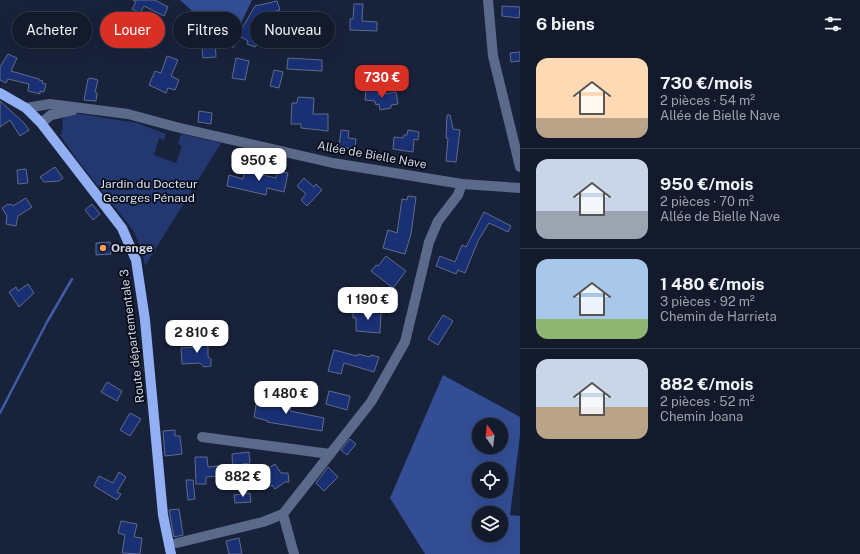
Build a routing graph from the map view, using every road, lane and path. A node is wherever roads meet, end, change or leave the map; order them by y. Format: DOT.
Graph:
graph roads {
  1 [pos="488,0"];
  2 [pos="0,93"];
  3 [pos="26,108"];
  4 [pos="80,108"];
  5 [pos="41,123"];
  6 [pos="520,167"];
  7 [pos="462,184"];
  8 [pos="520,188"];
  9 [pos="202,437"];
  10 [pos="330,454"];
  11 [pos="283,514"];
  12 [pos="177,543"];
  13 [pos="171,554"];
  14 [pos="294,554"];
  1 -- 6 [label="street"];
  2 -- 3 [label="main road, Route départementale 3"];
  3 -- 4 [label="street, Allée de Bielle Nave"];
  3 -- 5 [label="main road, Route départementale 3"];
  4 -- 5 [label="street, Allée de Bielle Nave"];
  4 -- 7 [label="street, Allée de Bielle Nave"];
  5 -- 13 [label="main road, Route départementale 3"];
  7 -- 8 [label="street, Allée de Bielle Nave"];
  7 -- 10 [label="street"];
  9 -- 10 [label="street"];
  10 -- 11 [label="street"];
  11 -- 12 [label="street"];
  11 -- 14 [label="street"];
}
